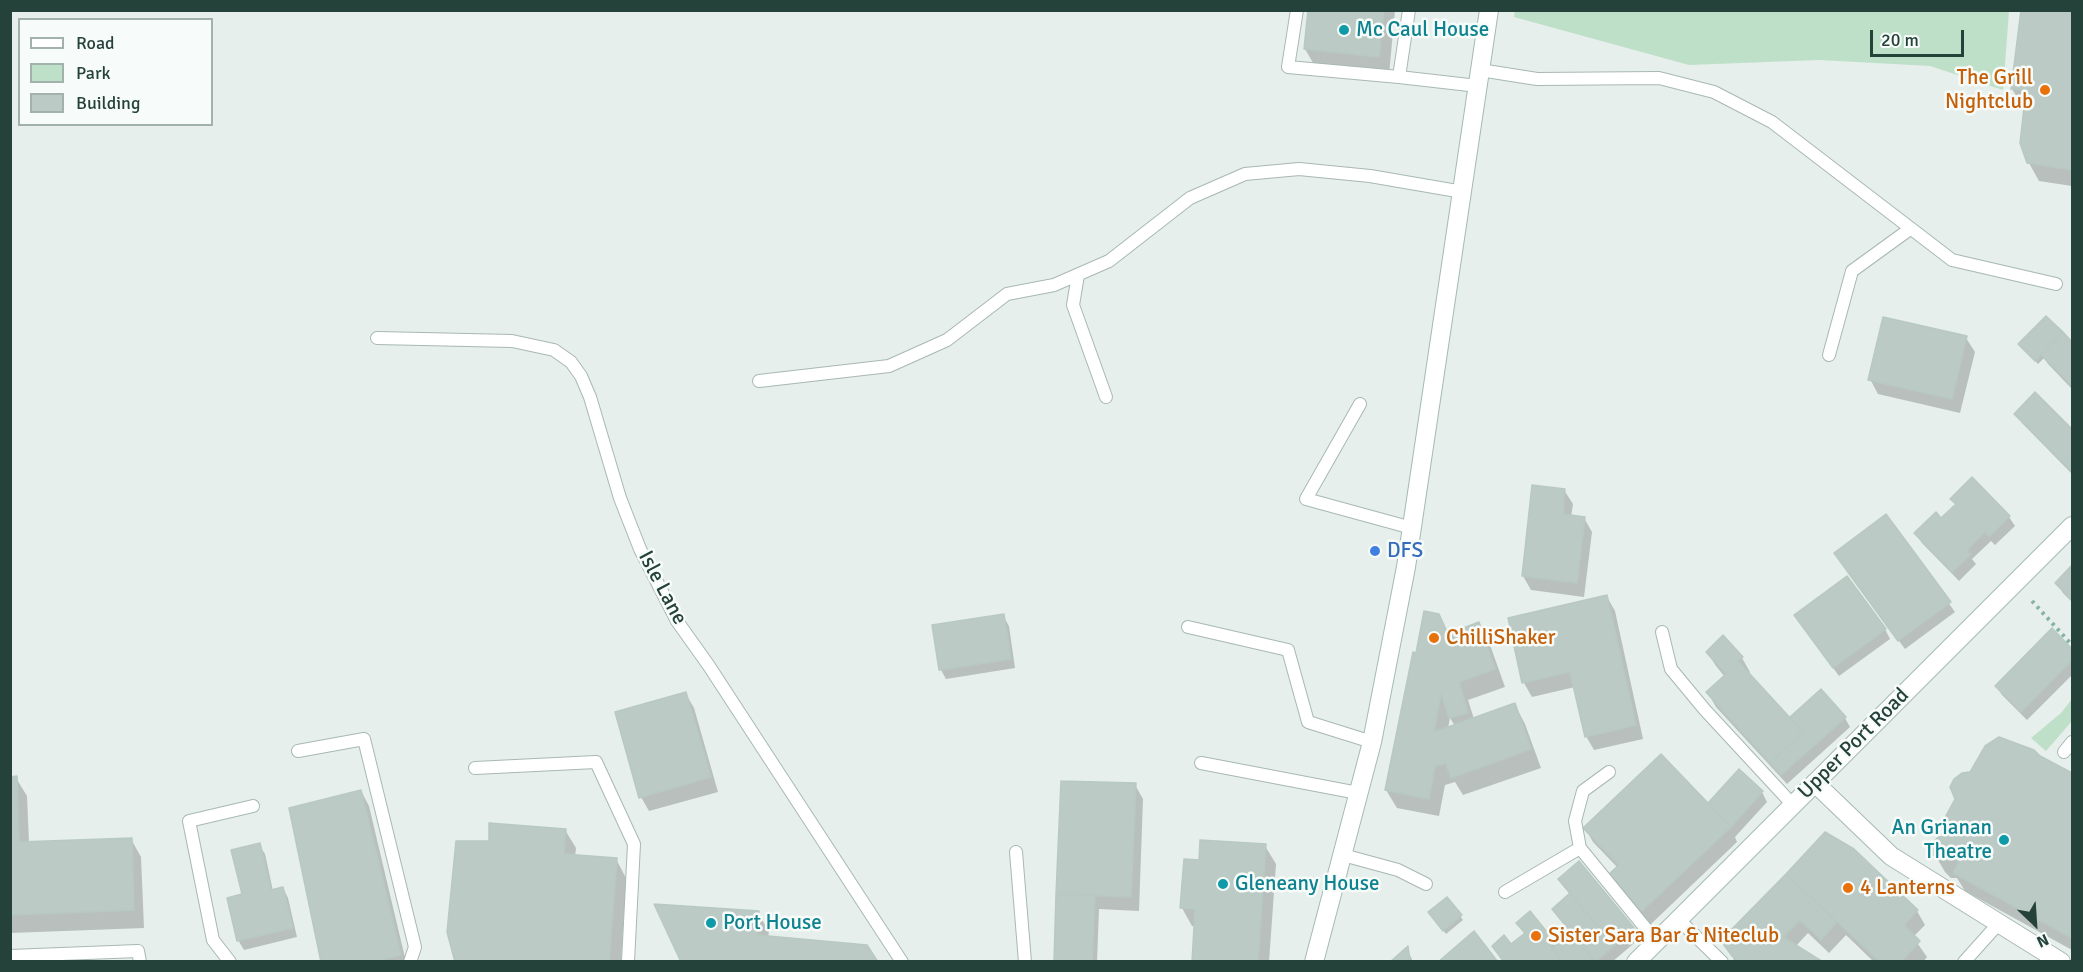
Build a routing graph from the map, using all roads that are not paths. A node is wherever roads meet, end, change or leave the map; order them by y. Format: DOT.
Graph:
graph roads {
  1 [pos="1297,10"];
  2 [pos="1409,10"];
  3 [pos="1489,10"];
  4 [pos="1399,76"];
  5 [pos="1479,78"];
  6 [pos="1462,192"];
  7 [pos="1910,229"];
  8 [pos="1078,274"];
  9 [pos="2056,284"];
  10 [pos="377,338"];
  11 [pos="1829,355"];
  12 [pos="759,381"];
  13 [pos="1106,397"];
  14 [pos="1360,404"];
  15 [pos="2073,526"];
  16 [pos="1412,528"];
  17 [pos="1188,627"];
  18 [pos="1662,632"];
  19 [pos="1371,742"];
  20 [pos="298,751"];
  21 [pos="1201,763"];
  22 [pos="475,768"];
  23 [pos="1609,772"];
  24 [pos="1815,783"];
  25 [pos="1358,793"];
  26 [pos="1793,805"];
  27 [pos="253,806"];
  28 [pos="1580,848"];
  29 [pos="1016,852"];
  30 [pos="1343,855"];
  31 [pos="1426,885"];
  32 [pos="1505,892"];
  33 [pos="1678,919"];
  34 [pos="1999,923"];
  35 [pos="1656,941"];
  36 [pos="10,956"];
  37 [pos="140,962"];
  38 [pos="230,962"];
  39 [pos="410,962"];
  40 [pos="628,962"];
  41 [pos="902,962"];
  42 [pos="1025,962"];
  43 [pos="1314,962"];
  44 [pos="1636,962"];
  45 [pos="1722,962"];
  46 [pos="1964,962"];
  47 [pos="2061,962"];
  1 -- 4 [label="lane"];
  2 -- 4 [label="lane"];
  3 -- 5 [label="main road"];
  4 -- 5 [label="lane"];
  5 -- 6 [label="main road"];
  5 -- 7 [label="lane"];
  6 -- 8 [label="lane"];
  6 -- 16 [label="main road"];
  7 -- 9 [label="lane"];
  7 -- 11 [label="lane"];
  8 -- 12 [label="lane"];
  8 -- 13 [label="lane"];
  10 -- 41 [label="lane, Isle Lane"];
  14 -- 16 [label="lane"];
  15 -- 24 [label="main road, Upper Port Road"];
  16 -- 19 [label="main road"];
  17 -- 19 [label="lane"];
  18 -- 26 [label="lane"];
  19 -- 25 [label="main road"];
  20 -- 39 [label="lane"];
  21 -- 25 [label="lane"];
  22 -- 40 [label="lane"];
  23 -- 28 [label="lane"];
  24 -- 26 [label="main road, Upper Port Road"];
  24 -- 34 [label="main road"];
  25 -- 30 [label="main road"];
  26 -- 33 [label="main road, Upper Port Road"];
  27 -- 38 [label="lane"];
  28 -- 32 [label="lane"];
  28 -- 35 [label="lane"];
  29 -- 42 [label="lane"];
  30 -- 31 [label="lane"];
  30 -- 43 [label="main road"];
  33 -- 35 [label="main road, Upper Port Road"];
  33 -- 45 [label="lane"];
  34 -- 46 [label="lane"];
  34 -- 47 [label="main road"];
  35 -- 44 [label="main road, Upper Port Road"];
  36 -- 37 [label="lane"];
}
